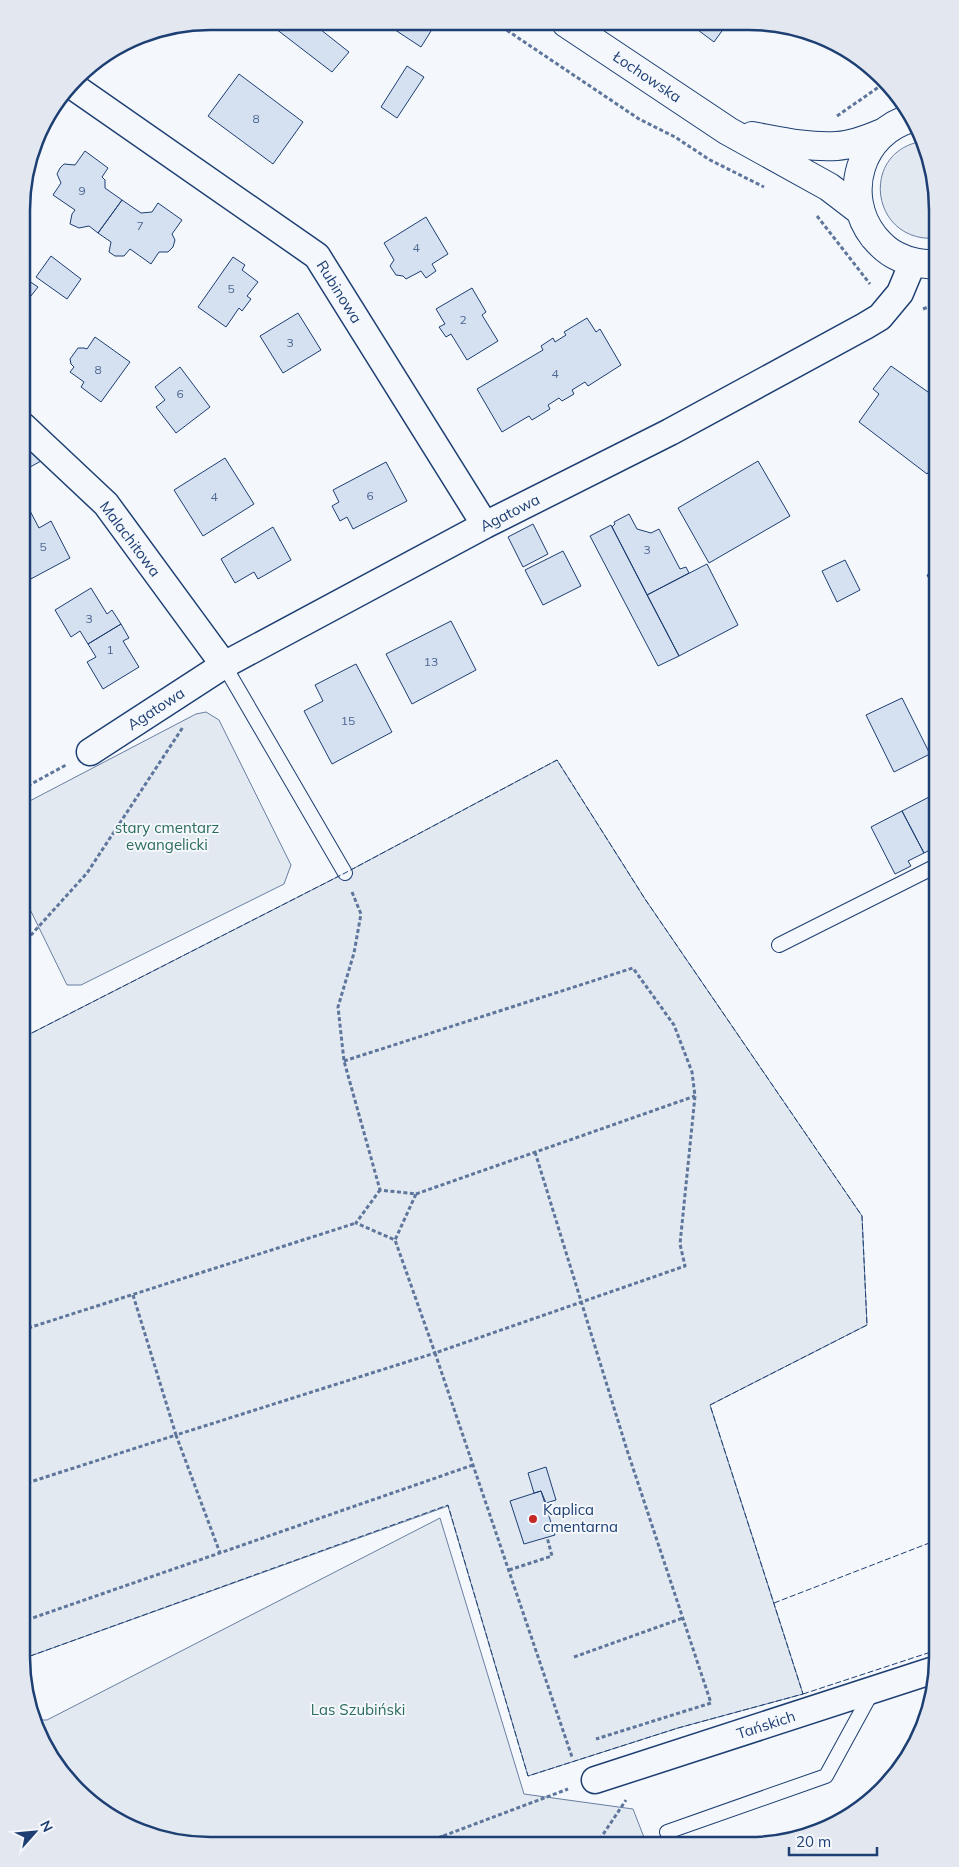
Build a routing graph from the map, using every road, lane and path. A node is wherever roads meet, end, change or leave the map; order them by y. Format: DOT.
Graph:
graph roads {
  1 [pos="506,30"];
  2 [pos="575,30"];
  3 [pos="77,89"];
  4 [pos="901,121"];
  5 [pos="728,131"];
  6 [pos="766,187"];
  7 [pos="859,210"];
  8 [pos="815,214"];
  9 [pos="925,264"];
  10 [pos="888,307"];
  11 [pos="30,433"];
  12 [pos="485,525"];
  13 [pos="224,665"];
  14 [pos="187,721"];
  15 [pos="90,752"];
  16 [pos="30,785"];
  17 [pos="929,870"];
  18 [pos="345,873"];
  19 [pos="30,936"];
  20 [pos="779,945"];
  21 [pos="344,1061"];
  22 [pos="695,1096"];
  23 [pos="535,1152"];
  24 [pos="380,1190"];
  25 [pos="416,1194"];
  26 [pos="356,1223"];
  27 [pos="395,1240"];
  28 [pos="133,1295"];
  29 [pos="580,1302"];
  30 [pos="30,1327"];
  31 [pos="435,1353"];
  32 [pos="176,1435"];
  33 [pos="473,1465"];
  34 [pos="30,1482"];
  35 [pos="546,1538"];
  36 [pos="220,1553"];
  37 [pos="509,1570"];
  38 [pos="683,1618"];
  39 [pos="30,1619"];
  40 [pos="574,1657"];
  41 [pos="929,1672"];
  42 [pos="874,1690"];
  43 [pos="596,1739"];
  44 [pos="572,1757"];
  45 [pos="621,1771"];
  46 [pos="595,1780"];
  47 [pos="667,1832"];
  48 [pos="442,1835"];
  49 [pos="437,1837"];
  50 [pos="601,1837"];
  1 -- 6 [label="path"];
  2 -- 5 [label="main road, Łochowska"];
  3 -- 12 [label="street, Rubinowa"];
  4 -- 5 [label="main road, Łochowska"];
  4 -- 7 [label="main road"];
  5 -- 7 [label="main road, Łochowska"];
  7 -- 9 [label="main road"];
  8 -- 10 [label="path"];
  9 -- 10 [label="street, Agatowa"];
  10 -- 12 [label="street, Agatowa"];
  11 -- 13 [label="street, Malachitowa"];
  12 -- 13 [label="street, Agatowa"];
  13 -- 15 [label="street, Agatowa"];
  13 -- 18 [label="lane"];
  14 -- 19 [label="path"];
  15 -- 16 [label="path"];
  17 -- 20 [label="lane"];
  18 -- 21 [label="path"];
  21 -- 22 [label="path"];
  21 -- 24 [label="path"];
  22 -- 23 [label="path"];
  22 -- 29 [label="path"];
  23 -- 25 [label="path"];
  23 -- 29 [label="path"];
  24 -- 25 [label="path"];
  24 -- 26 [label="path"];
  25 -- 27 [label="path"];
  26 -- 27 [label="path"];
  26 -- 28 [label="path"];
  27 -- 31 [label="path"];
  28 -- 30 [label="path"];
  28 -- 32 [label="path"];
  29 -- 31 [label="path"];
  29 -- 38 [label="path"];
  31 -- 32 [label="path"];
  31 -- 33 [label="path"];
  32 -- 34 [label="path"];
  32 -- 36 [label="path"];
  33 -- 36 [label="path"];
  33 -- 37 [label="path"];
  35 -- 37 [label="path"];
  36 -- 39 [label="path"];
  37 -- 44 [label="path"];
  38 -- 40 [label="path"];
  38 -- 43 [label="path"];
  41 -- 42 [label="street, Tańskich"];
  42 -- 45 [label="street, Tańskich"];
  42 -- 47 [label="lane"];
  45 -- 46 [label="street, Tańskich"];
  45 -- 50 [label="path"];
  46 -- 48 [label="path"];
  48 -- 49 [label="path"];
}
